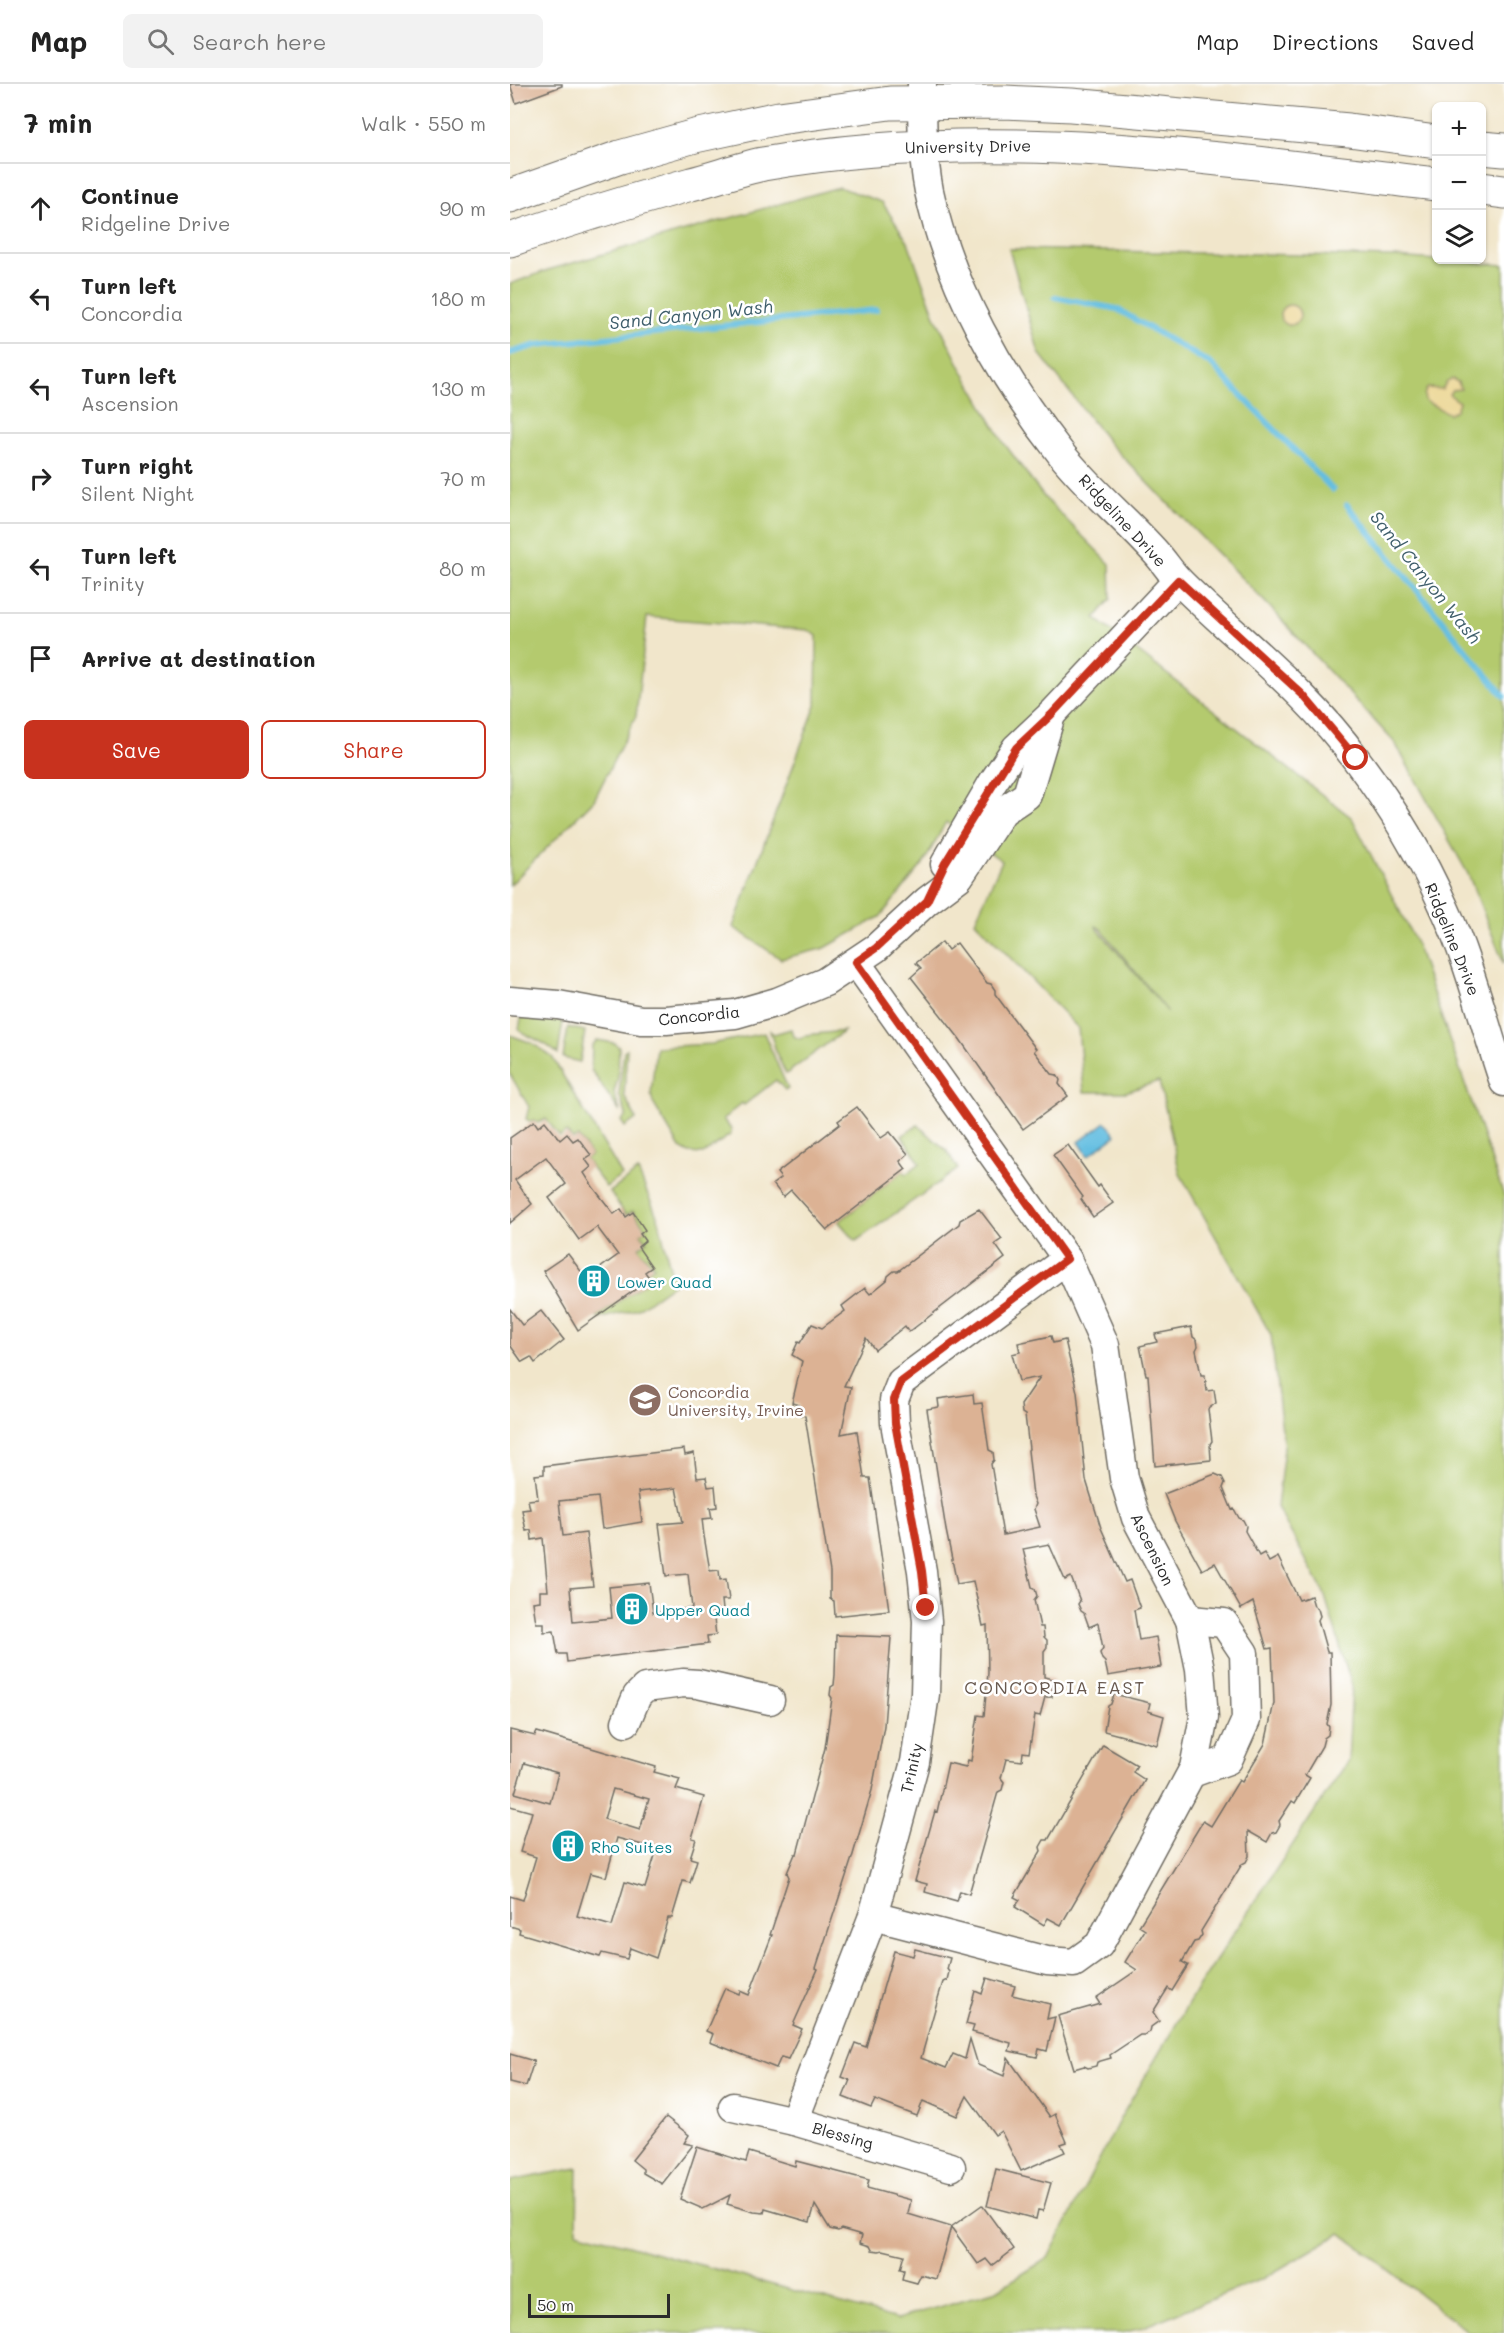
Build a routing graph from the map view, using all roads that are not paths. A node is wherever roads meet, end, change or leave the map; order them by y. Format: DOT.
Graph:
graph roads {
  1 [pos="922,93"];
  2 [pos="1432,141"];
  3 [pos="924,147"];
  4 [pos="1486,148"];
  5 [pos="1504,150"];
  6 [pos="1432,183"];
  7 [pos="1486,190"];
  8 [pos="1504,192"];
  9 [pos="510,196"];
  10 [pos="510,240"];
  11 [pos="1178,580"];
  12 [pos="856,962"];
  13 [pos="510,1001"];
  14 [pos="1504,1082"];
  15 [pos="1067,1259"];
  16 [pos="1190,1620"];
  17 [pos="770,1700"];
  18 [pos="626,1722"];
  19 [pos="1192,1773"];
  20 [pos="873,1916"];
  21 [pos="733,2106"];
  22 [pos="794,2121"];
  23 [pos="951,2167"];
  1 -- 2 [label="main road"];
  1 -- 3 [label="street, Ridgeline Drive"];
  1 -- 9 [label="main road"];
  3 -- 6 [label="main road, University Drive"];
  3 -- 10 [label="main road, University Drive"];
  3 -- 11 [label="street, Ridgeline Drive"];
  4 -- 5 [label="main road"];
  7 -- 8 [label="main road"];
  11 -- 12 [label="street, Concordia"];
  11 -- 14 [label="street, Ridgeline Drive"];
  12 -- 13 [label="street, Concordia"];
  12 -- 15 [label="street, Ascension"];
  15 -- 16 [label="street, Ascension"];
  15 -- 20 [label="street, Trinity"];
  16 -- 19 [label="street, Ascension"];
  16 -- 19 [label="street"];
  17 -- 18 [label="street"];
  19 -- 20 [label="street, Ascension"];
  20 -- 22 [label="street, Trinity"];
  21 -- 22 [label="street, Blessing"];
  22 -- 23 [label="street, Blessing"];
}
